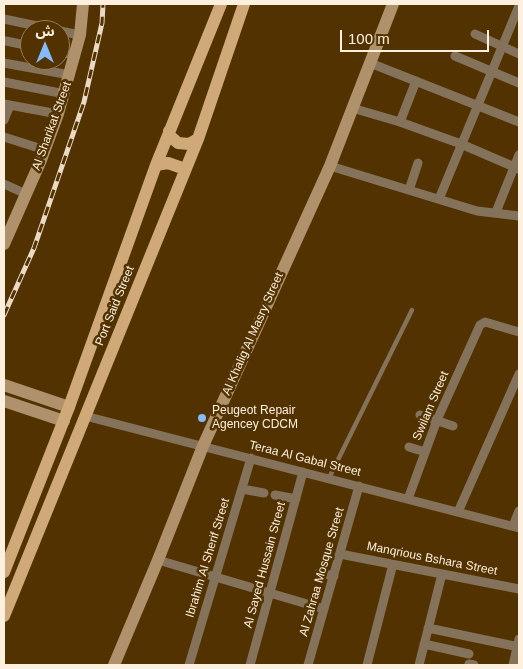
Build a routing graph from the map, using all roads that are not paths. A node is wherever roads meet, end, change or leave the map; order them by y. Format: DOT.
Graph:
graph roads {
  1 [pos="83,4"];
  2 [pos="221,4"];
  3 [pos="244,4"];
  4 [pos="392,4"];
  5 [pos="519,6"];
  6 [pos="4,19"];
  7 [pos="20,22"];
  8 [pos="70,33"];
  9 [pos="475,34"];
  10 [pos="80,35"];
  11 [pos="6,41"];
  12 [pos="20,44"];
  13 [pos="502,46"];
  14 [pos="70,54"];
  15 [pos="519,54"];
  16 [pos="75,55"];
  17 [pos="454,56"];
  18 [pos="4,63"];
  19 [pos="370,63"];
  20 [pos="492,71"];
  21 [pos="70,75"];
  22 [pos="416,81"];
  23 [pos="4,82"];
  24 [pos="519,82"];
  25 [pos="65,94"];
  26 [pos="7,104"];
  27 [pos="478,106"];
  28 [pos="352,108"];
  29 [pos="58,114"];
  30 [pos="4,120"];
  31 [pos="400,122"];
  32 [pos="519,122"];
  33 [pos="169,131"];
  34 [pos="4,137"];
  35 [pos="198,138"];
  36 [pos="461,144"];
  37 [pos="45,150"];
  38 [pos="519,155"];
  39 [pos="418,163"];
  40 [pos="156,165"];
  41 [pos="330,166"];
  42 [pos="517,168"];
  43 [pos="185,169"];
  44 [pos="4,184"];
  45 [pos="409,190"];
  46 [pos="26,194"];
  47 [pos="439,199"];
  48 [pos="496,212"];
  49 [pos="519,216"];
  50 [pos="4,244"];
  51 [pos="412,310"];
  52 [pos="519,332"];
  53 [pos="519,374"];
  54 [pos="4,385"];
  55 [pos="28,393"];
  56 [pos="4,401"];
  57 [pos="23,407"];
  58 [pos="69,407"];
  59 [pos="420,415"];
  60 [pos="85,416"];
  61 [pos="437,420"];
  62 [pos="64,421"];
  63 [pos="453,426"];
  64 [pos="203,446"];
  65 [pos="409,447"];
  66 [pos="425,452"];
  67 [pos="251,458"];
  68 [pos="304,472"];
  69 [pos="328,478"];
  70 [pos="359,486"];
  71 [pos="242,489"];
  72 [pos="264,493"];
  73 [pos="275,495"];
  74 [pos="408,499"];
  75 [pos="296,500"];
  76 [pos="519,511"];
  77 [pos="458,512"];
  78 [pos="516,527"];
  79 [pos="340,554"];
  80 [pos="158,560"];
  81 [pos="393,564"];
  82 [pos="4,572"];
  83 [pos="319,573"];
  84 [pos="442,574"];
  85 [pos="334,576"];
  86 [pos="216,577"];
  87 [pos="519,589"];
  88 [pos="270,593"];
  89 [pos="324,609"];
  90 [pos="4,616"];
  91 [pos="428,628"];
  92 [pos="424,644"];
  93 [pos="519,644"];
  94 [pos="469,654"];
  95 [pos="114,665"];
  96 [pos="189,665"];
  97 [pos="250,665"];
  98 [pos="308,665"];
  99 [pos="367,665"];
  100 [pos="419,665"];
  101 [pos="513,665"];
  1 -- 10 [label="street, Al Sharikat Street"];
  2 -- 33 [label="main road, Port Said Street"];
  3 -- 35 [label="main road, Port Said Street"];
  4 -- 19 [label="street, Al Khalig Al Masry Street"];
  5 -- 13 [label="street"];
  6 -- 7 [label="street"];
  8 -- 10 [label="street"];
  9 -- 13 [label="street"];
  10 -- 16 [label="street, Al Sharikat Street"];
  11 -- 12 [label="street"];
  13 -- 15 [label="street"];
  13 -- 20 [label="street"];
  14 -- 16 [label="street"];
  16 -- 21 [label="street, Al Sharikat Street"];
  17 -- 20 [label="street"];
  18 -- 21 [label="street"];
  19 -- 22 [label="street"];
  19 -- 28 [label="street, Al Khalig Al Masry Street"];
  20 -- 24 [label="street"];
  20 -- 27 [label="street"];
  21 -- 25 [label="street, Al Sharikat Street"];
  22 -- 27 [label="street"];
  22 -- 31 [label="street"];
  23 -- 25 [label="street"];
  25 -- 29 [label="street, Al Sharikat Street"];
  26 -- 29 [label="street"];
  26 -- 30 [label="street"];
  27 -- 32 [label="street"];
  27 -- 36 [label="street"];
  28 -- 31 [label="street"];
  28 -- 41 [label="street, Al Khalig Al Masry Street"];
  29 -- 37 [label="street, Al Sharikat Street"];
  31 -- 36 [label="street"];
  33 -- 35 [label="main road"];
  33 -- 40 [label="main road, Port Said Street"];
  34 -- 37 [label="street"];
  35 -- 43 [label="main road, Port Said Street"];
  36 -- 42 [label="street"];
  36 -- 47 [label="street"];
  37 -- 46 [label="street, Al Sharikat Street"];
  38 -- 42 [label="street"];
  39 -- 45 [label="street"];
  40 -- 43 [label="main road"];
  40 -- 58 [label="main road, Port Said Street"];
  41 -- 45 [label="street"];
  41 -- 64 [label="street, Al Khalig Al Masry Street"];
  42 -- 48 [label="street"];
  43 -- 60 [label="main road, Port Said Street"];
  44 -- 46 [label="street"];
  45 -- 47 [label="street"];
  46 -- 50 [label="street, Al Sharikat Street"];
  47 -- 48 [label="street"];
  48 -- 49 [label="street"];
  51 -- 69 [label="lane"];
  52 -- 61 [label="street, Swilam Street"];
  53 -- 77 [label="street"];
  54 -- 55 [label="street"];
  55 -- 57 [label="street"];
  55 -- 58 [label="street"];
  56 -- 57 [label="street"];
  57 -- 62 [label="street"];
  58 -- 62 [label="main road, Port Said Street"];
  59 -- 61 [label="street"];
  60 -- 64 [label="street, Teraa Al Gabal Street"];
  60 -- 90 [label="main road, Port Said Street"];
  61 -- 63 [label="street"];
  61 -- 66 [label="street, Swilam Street"];
  62 -- 82 [label="main road, Port Said Street"];
  64 -- 67 [label="street, Teraa Al Gabal Street"];
  64 -- 80 [label="street, Al Khalig Al Masry Street"];
  65 -- 66 [label="street"];
  66 -- 74 [label="street, Swilam Street"];
  67 -- 68 [label="street, Teraa Al Gabal Street"];
  67 -- 71 [label="street, Ibrahim Al Sherif Street"];
  68 -- 69 [label="street, Teraa Al Gabal Street"];
  68 -- 75 [label="street, Al Sayed Hussain Street"];
  69 -- 70 [label="street, Teraa Al Gabal Street"];
  70 -- 74 [label="street, Teraa Al Gabal Street"];
  70 -- 79 [label="street, Al Zahraa Mosque Street"];
  71 -- 72 [label="street"];
  71 -- 86 [label="street, Ibrahim Al Sherif Street"];
  73 -- 75 [label="street"];
  74 -- 77 [label="street, Teraa Al Gabal Street"];
  75 -- 88 [label="street, Al Sayed Hussain Street"];
  76 -- 78 [label="street"];
  77 -- 78 [label="street, Teraa Al Gabal Street"];
  79 -- 81 [label="street, Manqrious Bshara Street"];
  79 -- 85 [label="street, Al Zahraa Mosque Street"];
  80 -- 86 [label="street"];
  80 -- 95 [label="street, Al Khalig Al Masry Street"];
  81 -- 84 [label="street, Manqrious Bshara Street"];
  81 -- 99 [label="street"];
  83 -- 85 [label="street"];
  84 -- 87 [label="street, Manqrious Bshara Street"];
  84 -- 91 [label="street"];
  85 -- 89 [label="street, Al Zahraa Mosque Street"];
  86 -- 88 [label="street"];
  86 -- 96 [label="street, Ibrahim Al Sherif Street"];
  88 -- 89 [label="street"];
  88 -- 97 [label="street, Al Sayed Hussain Street"];
  89 -- 98 [label="street, Al Zahraa Mosque Street"];
  91 -- 92 [label="street"];
  91 -- 93 [label="street"];
  92 -- 94 [label="street"];
  92 -- 100 [label="street"];
  93 -- 101 [label="street"];
}
